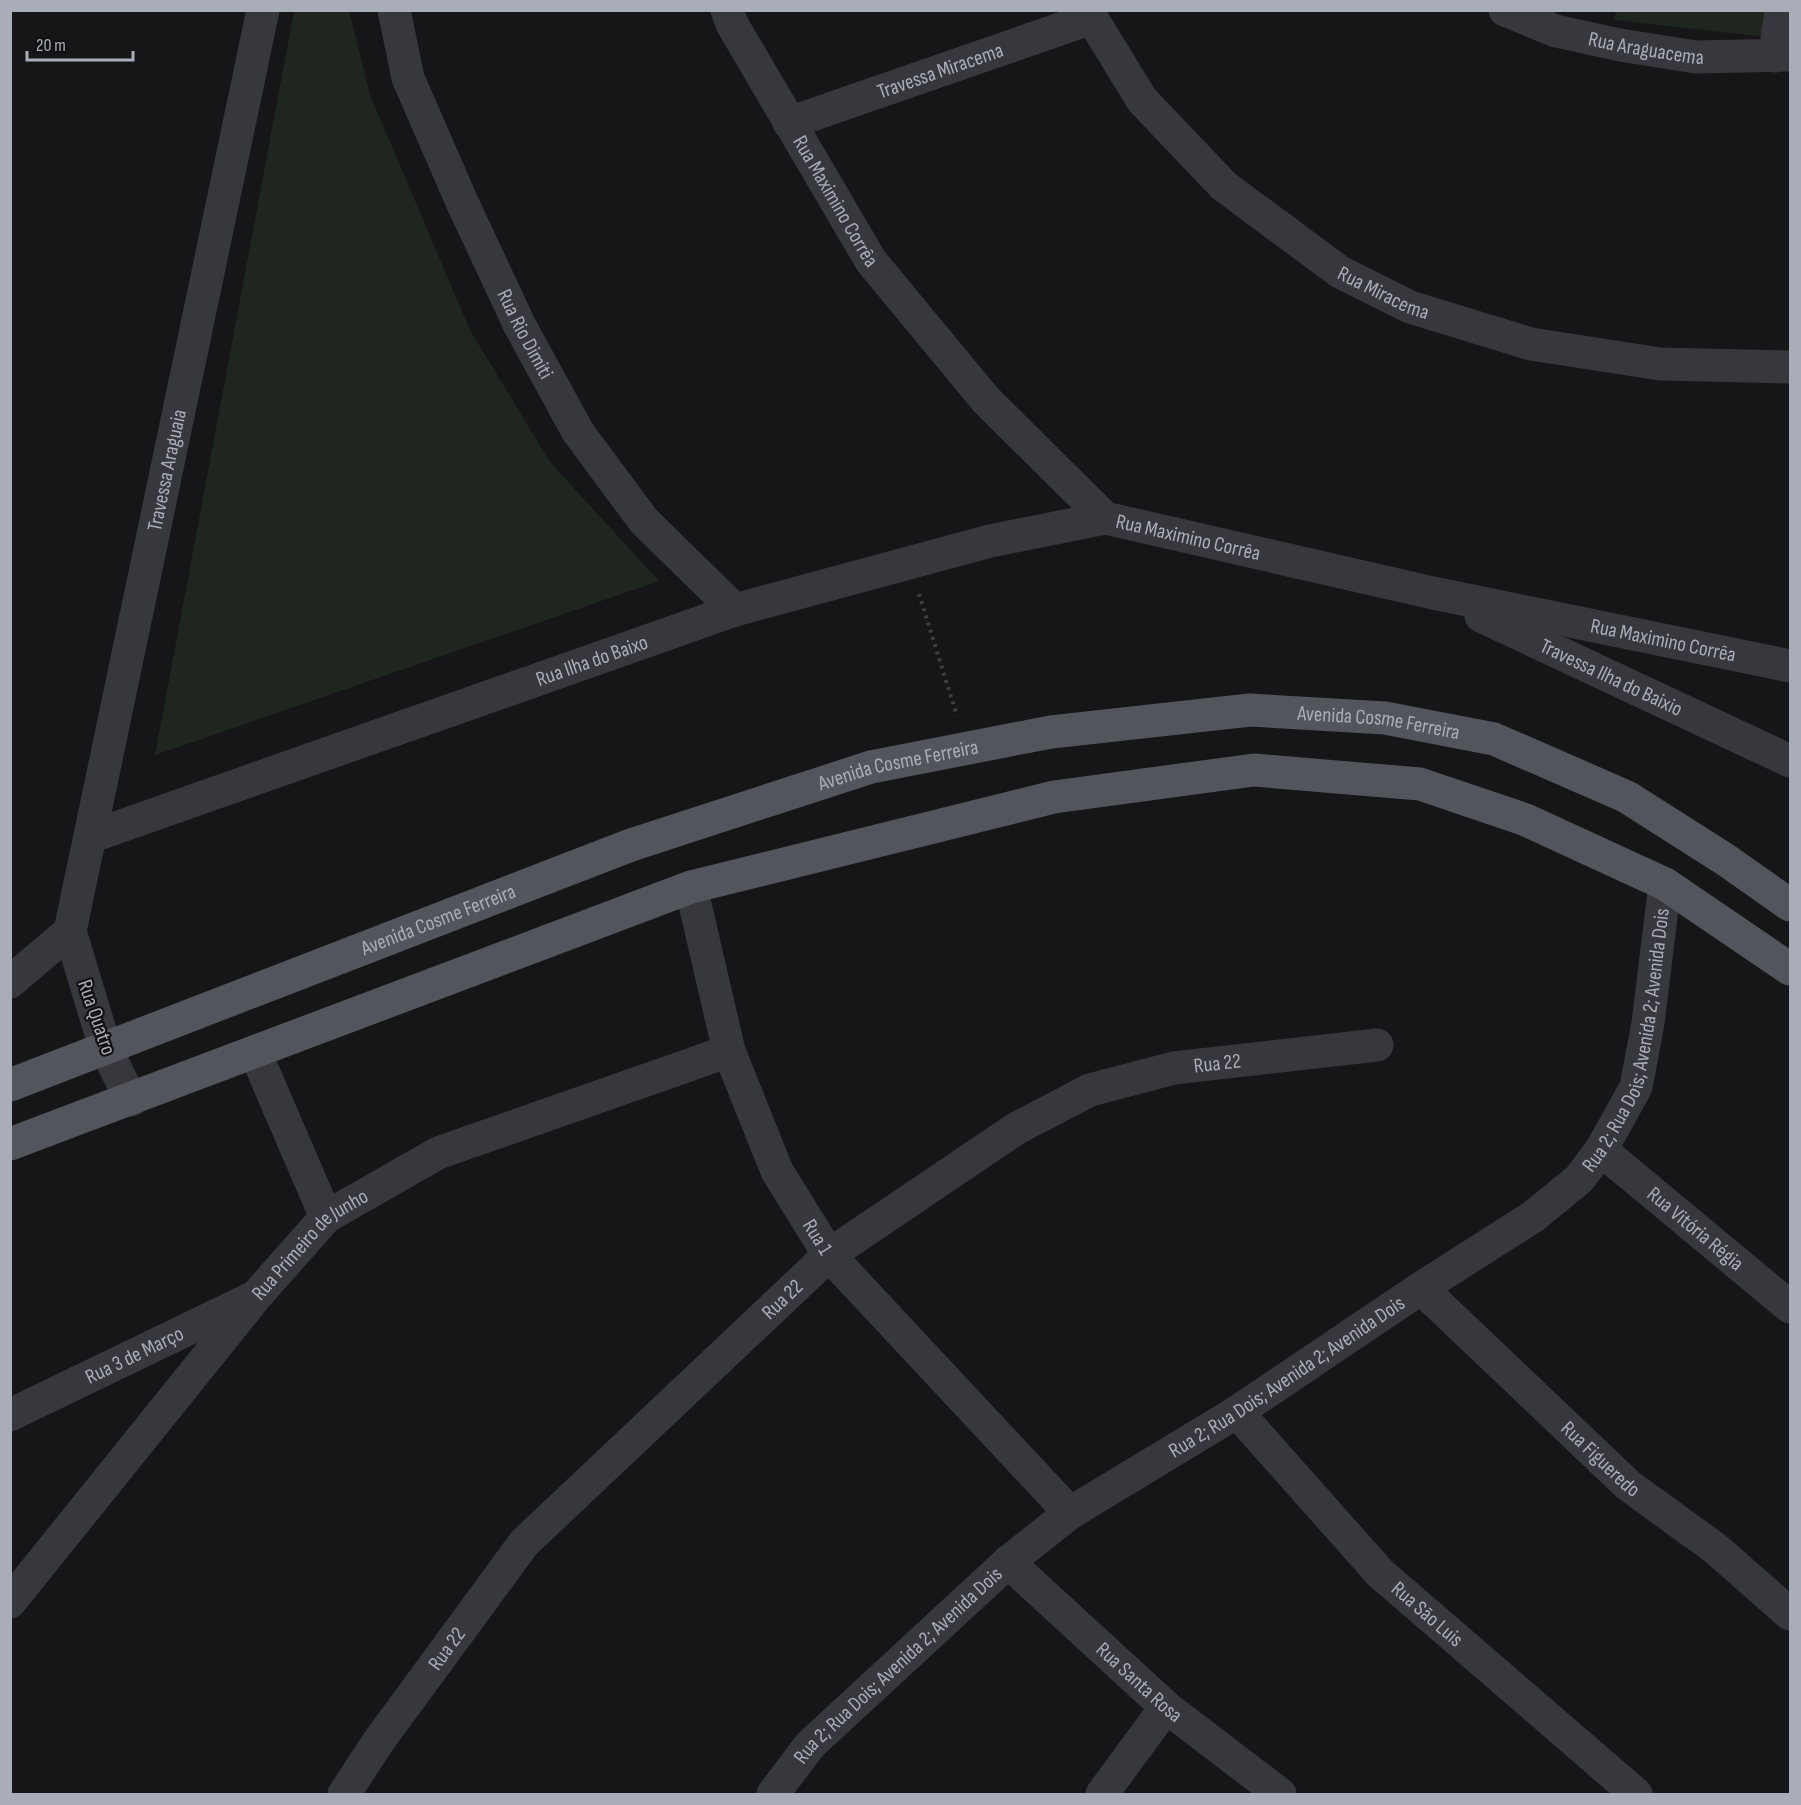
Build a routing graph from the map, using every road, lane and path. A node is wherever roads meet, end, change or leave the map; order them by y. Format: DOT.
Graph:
graph roads {
  1 [pos="263,10"];
  2 [pos="394,10"];
  3 [pos="727,10"];
  4 [pos="1505,10"];
  5 [pos="1781,10"];
  6 [pos="1090,14"];
  7 [pos="1558,21"];
  8 [pos="1783,56"];
  9 [pos="789,123"];
  10 [pos="1791,367"];
  11 [pos="1105,518"];
  12 [pos="910,563"];
  13 [pos="1433,593"];
  14 [pos="735,610"];
  15 [pos="1791,666"];
  16 [pos="967,748"];
  17 [pos="1791,761"];
  18 [pos="90,837"];
  19 [pos="1665,884"];
  20 [pos="691,886"];
  21 [pos="1791,905"];
  22 [pos="70,931"];
  23 [pos="1791,969"];
  24 [pos="10,982"];
  25 [pos="1377,1045"];
  26 [pos="105,1047"];
  27 [pos="729,1051"];
  28 [pos="255,1052"];
  29 [pos="10,1085"];
  30 [pos="131,1100"];
  31 [pos="10,1144"];
  32 [pos="1601,1150"];
  33 [pos="326,1217"];
  34 [pos="829,1255"];
  35 [pos="1421,1288"];
  36 [pos="256,1295"];
  37 [pos="1791,1307"];
  38 [pos="1237,1412"];
  39 [pos="10,1415"];
  40 [pos="1070,1513"];
  41 [pos="1008,1562"];
  42 [pos="10,1602"];
  43 [pos="1791,1614"];
  44 [pos="1166,1707"];
  45 [pos="344,1794"];
  46 [pos="773,1794"];
  47 [pos="1102,1794"];
  48 [pos="1280,1794"];
  49 [pos="1636,1794"];
  1 -- 18 [label="street, Travessa Araguaia"];
  2 -- 14 [label="street, Rua Rio Dimiti"];
  3 -- 9 [label="street, Rua Maximino Corrêa"];
  4 -- 7 [label="street, Rua Araguacema"];
  5 -- 8 [label="street"];
  6 -- 9 [label="street, Travessa Miracema"];
  6 -- 10 [label="street, Rua Miracema"];
  7 -- 8 [label="street, Rua Araguacema"];
  9 -- 11 [label="street, Rua Maximino Corrêa"];
  11 -- 12 [label="street, Rua Ilha do Baixo"];
  11 -- 13 [label="street, Rua Maximino Corrêa"];
  12 -- 14 [label="street, Rua Ilha do Baixo"];
  12 -- 16 [label="path"];
  13 -- 15 [label="street, Rua Maximino Corrêa"];
  13 -- 17 [label="street, Travessa Ilha do Baixio"];
  14 -- 18 [label="street, Rua Ilha do Baixo"];
  16 -- 21 [label="main road, Avenida Cosme Ferreira"];
  16 -- 26 [label="main road, Avenida Cosme Ferreira"];
  18 -- 22 [label="street, Travessa Araguaia"];
  19 -- 20 [label="main road"];
  19 -- 23 [label="main road"];
  19 -- 32 [label="street, Rua 2; Rua Dois; Avenida 2; Avenida Dois"];
  20 -- 27 [label="street, Rua 1"];
  20 -- 28 [label="main road"];
  22 -- 24 [label="street"];
  22 -- 26 [label="street, Rua Quatro"];
  25 -- 34 [label="street, Rua 22"];
  26 -- 29 [label="main road, Avenida Cosme Ferreira"];
  26 -- 30 [label="street, Rua Quatro"];
  27 -- 33 [label="street, Rua Primeiro de Junho"];
  27 -- 34 [label="street, Rua 1"];
  28 -- 30 [label="main road"];
  28 -- 33 [label="street"];
  30 -- 31 [label="main road"];
  32 -- 35 [label="street, Rua 2; Rua Dois; Avenida 2; Avenida Dois"];
  32 -- 37 [label="street, Rua Vitória Régia"];
  33 -- 36 [label="street, Rua Primeiro de Junho"];
  34 -- 40 [label="street, Rua 1"];
  34 -- 45 [label="street, Rua 22"];
  35 -- 38 [label="street, Rua 2; Rua Dois; Avenida 2; Avenida Dois"];
  35 -- 43 [label="street, Rua Figueredo"];
  36 -- 39 [label="street, Rua 3 de Março"];
  36 -- 42 [label="street, Rua Primeiro de Junho"];
  38 -- 40 [label="street, Rua 2; Rua Dois; Avenida 2; Avenida Dois"];
  38 -- 49 [label="street, Rua São Luis"];
  40 -- 41 [label="street, Rua 2; Rua Dois; Avenida 2; Avenida Dois"];
  41 -- 44 [label="street, Rua Santa Rosa"];
  41 -- 46 [label="street, Rua 2; Rua Dois; Avenida 2; Avenida Dois"];
  44 -- 47 [label="street"];
  44 -- 48 [label="street, Rua Santa Rosa"];
}
